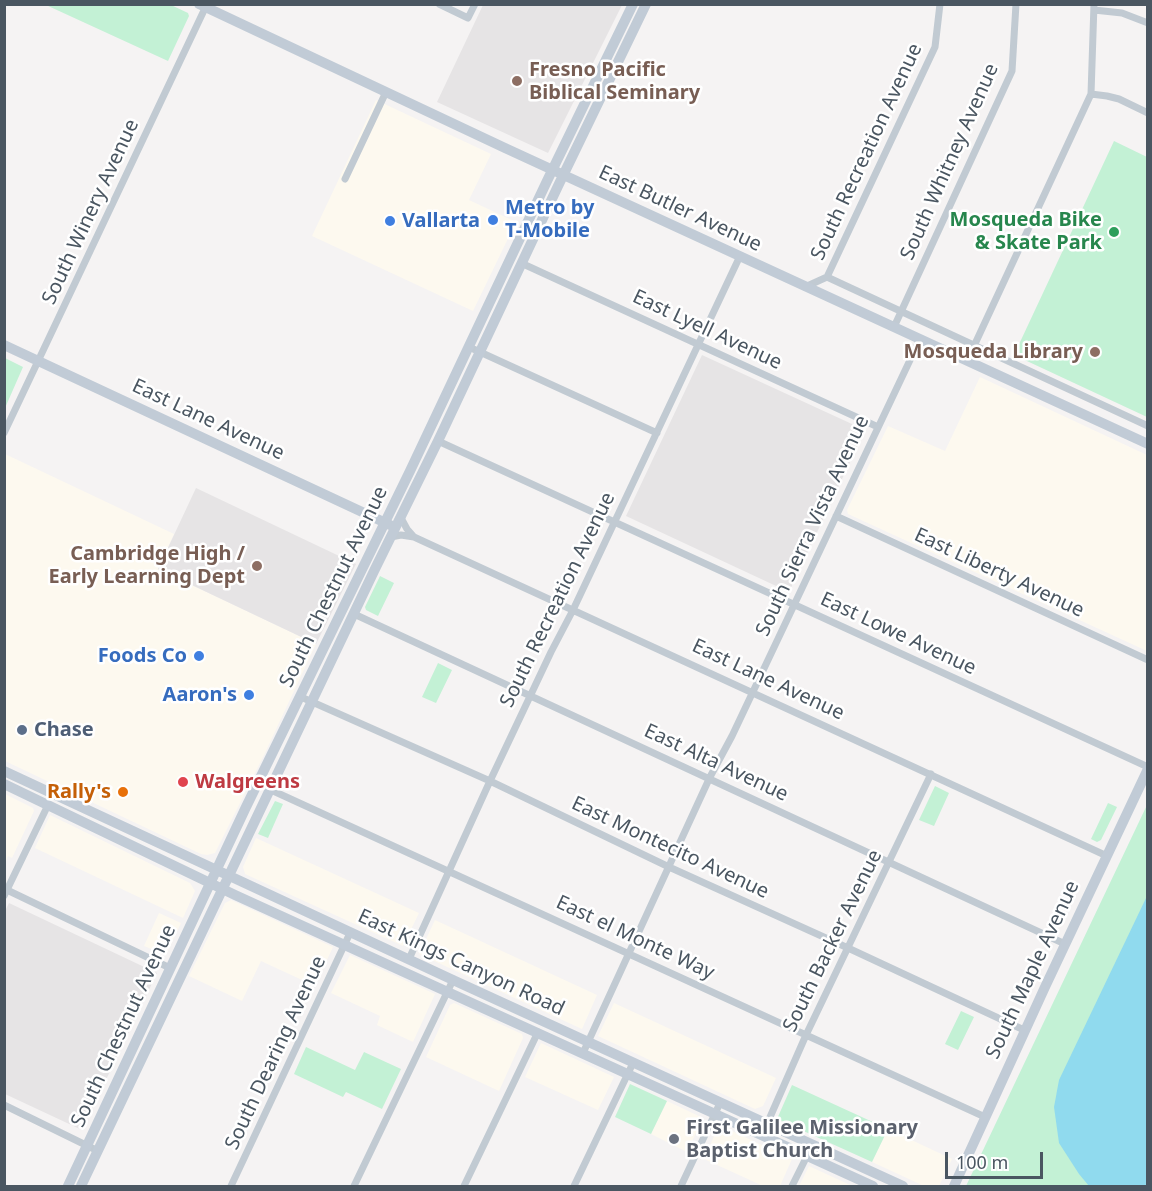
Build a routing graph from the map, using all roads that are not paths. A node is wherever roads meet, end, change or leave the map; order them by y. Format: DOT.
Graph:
graph roads {
  1 [pos="439,4"];
  2 [pos="475,4"];
  3 [pos="633,4"];
  4 [pos="646,4"];
  5 [pos="940,4"];
  6 [pos="1016,4"];
  7 [pos="204,6"];
  8 [pos="1094,7"];
  9 [pos="1148,23"];
  10 [pos="386,92"];
  11 [pos="1091,94"];
  12 [pos="1148,112"];
  13 [pos="552,170"];
  14 [pos="563,175"];
  15 [pos="345,179"];
  16 [pos="740,256"];
  17 [pos="521,263"];
  18 [pos="827,277"];
  19 [pos="805,287"];
  20 [pos="900,312"];
  21 [pos="894,327"];
  22 [pos="920,339"];
  23 [pos="699,344"];
  24 [pos="4,345"];
  25 [pos="974,346"];
  26 [pos="475,350"];
  27 [pos="39,361"];
  28 [pos="1086,398"];
  29 [pos="438,412"];
  30 [pos="1079,412"];
  31 [pos="1148,426"];
  32 [pos="878,427"];
  33 [pos="4,433"];
  34 [pos="657,433"];
  35 [pos="438,441"];
  36 [pos="1148,444"];
  37 [pos="426,465"];
  38 [pos="836,516"];
  39 [pos="615,522"];
  40 [pos="385,523"];
  41 [pos="396,528"];
  42 [pos="414,537"];
  43 [pos="793,603"];
  44 [pos="573,610"];
  45 [pos="354,614"];
  46 [pos="1148,660"];
  47 [pos="752,693"];
  48 [pos="530,696"];
  49 [pos="301,697"];
  50 [pos="312,702"];
  51 [pos="282,736"];
  52 [pos="1148,768"];
  53 [pos="4,771"];
  54 [pos="931,774"];
  55 [pos="710,777"];
  56 [pos="489,782"];
  57 [pos="4,784"];
  58 [pos="271,789"];
  59 [pos="48,804"];
  60 [pos="1107,856"];
  61 [pos="889,863"];
  62 [pos="669,867"];
  63 [pos="217,871"];
  64 [pos="450,871"];
  65 [pos="230,877"];
  66 [pos="211,883"];
  67 [pos="224,889"];
  68 [pos="6,893"];
  69 [pos="351,933"];
  70 [pos="1065,944"];
  71 [pos="345,945"];
  72 [pos="848,948"];
  73 [pos="629,954"];
  74 [pos="409,959"];
  75 [pos="170,968"];
  76 [pos="453,980"];
  77 [pos="448,991"];
  78 [pos="1024,1030"];
  79 [pos="538,1032"];
  80 [pos="806,1035"];
  81 [pos="588,1042"];
  82 [pos="583,1053"];
  83 [pos="129,1056"];
  84 [pos="140,1061"];
  85 [pos="633,1063"];
  86 [pos="627,1073"];
  87 [pos="720,1103"];
  88 [pos="4,1105"];
  89 [pos="715,1114"];
  90 [pos="985,1117"];
  91 [pos="766,1124"];
  92 [pos="88,1146"];
  93 [pos="809,1150"];
  94 [pos="98,1151"];
  95 [pos="68,1186"];
  96 [pos="81,1186"];
  97 [pos="231,1186"];
  98 [pos="354,1186"];
  99 [pos="464,1186"];
  100 [pos="574,1186"];
  101 [pos="681,1186"];
  102 [pos="792,1186"];
  103 [pos="873,1186"];
  104 [pos="903,1186"];
  105 [pos="954,1186"];
  1 -- 2 [label="street"];
  3 -- 13 [label="main road, South Chestnut Avenue"];
  4 -- 14 [label="main road, South Chestnut Avenue"];
  5 -- 18 [label="street, South Recreation Avenue"];
  6 -- 20 [label="street, South Whitney Avenue"];
  7 -- 10 [label="main road, East Butler Avenue"];
  7 -- 27 [label="street, South Winery Avenue"];
  8 -- 9 [label="street"];
  8 -- 11 [label="street"];
  10 -- 13 [label="main road, East Butler Avenue"];
  10 -- 15 [label="street"];
  11 -- 12 [label="street"];
  11 -- 25 [label="street"];
  13 -- 14 [label="main road, East Butler Avenue"];
  13 -- 26 [label="main road, South Chestnut Avenue"];
  14 -- 16 [label="main road, East Butler Avenue"];
  14 -- 17 [label="main road, South Chestnut Avenue"];
  16 -- 19 [label="main road, East Butler Avenue"];
  16 -- 23 [label="street, South Recreation Avenue"];
  17 -- 23 [label="street, East Lyell Avenue"];
  17 -- 26 [label="main road, South Chestnut Avenue"];
  18 -- 19 [label="street"];
  18 -- 20 [label="street"];
  19 -- 21 [label="main road, East Butler Avenue"];
  20 -- 21 [label="street, South Whitney Avenue"];
  20 -- 25 [label="street"];
  21 -- 22 [label="main road, East Butler Avenue"];
  22 -- 30 [label="main road, East Butler Avenue"];
  22 -- 32 [label="street, South Sierra Vista Avenue"];
  23 -- 32 [label="street, East Lyell Avenue"];
  23 -- 34 [label="street, South Recreation Avenue"];
  24 -- 27 [label="main road, East Lane Avenue"];
  25 -- 28 [label="street"];
  26 -- 29 [label="main road, South Chestnut Avenue"];
  26 -- 34 [label="street"];
  26 -- 35 [label="main road, South Chestnut Avenue"];
  27 -- 33 [label="street, South Winery Avenue"];
  27 -- 40 [label="main road, East Lane Avenue"];
  28 -- 30 [label="street"];
  28 -- 31 [label="street"];
  29 -- 37 [label="main road"];
  29 -- 40 [label="main road, South Chestnut Avenue"];
  30 -- 36 [label="main road, East Butler Avenue"];
  32 -- 38 [label="street, South Sierra Vista Avenue"];
  34 -- 39 [label="street, South Recreation Avenue"];
  35 -- 37 [label="main road, South Chestnut Avenue"];
  35 -- 39 [label="street, East Lowe Avenue"];
  37 -- 41 [label="main road, South Chestnut Avenue"];
  38 -- 43 [label="street, South Sierra Vista Avenue"];
  38 -- 46 [label="street, East Liberty Avenue"];
  39 -- 43 [label="street, East Lowe Avenue"];
  39 -- 44 [label="street, South Recreation Avenue"];
  40 -- 41 [label="main road, East Lane Avenue"];
  40 -- 49 [label="main road, South Chestnut Avenue"];
  41 -- 42 [label="street, East Lane Avenue"];
  41 -- 42 [label="street, East Lane Avenue"];
  41 -- 45 [label="main road, South Chestnut Avenue"];
  42 -- 44 [label="street, East Lane Avenue"];
  43 -- 47 [label="street, South Sierra Vista Avenue"];
  43 -- 52 [label="street, East Lowe Avenue"];
  44 -- 47 [label="street, East Lane Avenue"];
  44 -- 48 [label="street, South Recreation Avenue"];
  45 -- 48 [label="street, East Alta Avenue"];
  45 -- 50 [label="main road, South Chestnut Avenue"];
  47 -- 54 [label="street, East Lane Avenue"];
  47 -- 55 [label="street, South Sierra Vista Avenue"];
  48 -- 55 [label="street, East Alta Avenue"];
  48 -- 56 [label="street, South Recreation Avenue"];
  49 -- 50 [label="street, East Montecito Avenue"];
  49 -- 51 [label="main road, South Chestnut Avenue"];
  50 -- 56 [label="street, East Montecito Avenue"];
  50 -- 58 [label="main road, South Chestnut Avenue"];
  51 -- 58 [label="main road"];
  51 -- 63 [label="main road, South Chestnut Avenue"];
  52 -- 60 [label="main road, South Maple Avenue"];
  53 -- 63 [label="main road, East Kings Canyon Road"];
  54 -- 60 [label="street, East Lane Avenue"];
  54 -- 61 [label="street, South Backer Avenue"];
  55 -- 61 [label="street, East Alta Avenue"];
  55 -- 62 [label="street, South Sierra Vista Avenue"];
  56 -- 62 [label="street, East Montecito Avenue"];
  56 -- 64 [label="street, South Recreation Avenue"];
  57 -- 59 [label="main road, East Kings Canyon Road"];
  58 -- 64 [label="street, East el Monte Way"];
  58 -- 65 [label="main road, South Chestnut Avenue"];
  59 -- 66 [label="main road, East Kings Canyon Road"];
  59 -- 68 [label="street"];
  60 -- 70 [label="main road, South Maple Avenue"];
  61 -- 70 [label="street, East Alta Avenue"];
  61 -- 72 [label="street, South Backer Avenue"];
  62 -- 72 [label="street, East Montecito Avenue"];
  62 -- 73 [label="street, South Sierra Vista Avenue"];
  63 -- 65 [label="main road, East Kings Canyon Road"];
  63 -- 66 [label="main road, South Chestnut Avenue"];
  64 -- 73 [label="street, East el Monte Way"];
  64 -- 74 [label="street, South Recreation Avenue"];
  65 -- 67 [label="main road, South Chestnut Avenue"];
  65 -- 69 [label="main road, East Kings Canyon Road"];
  66 -- 67 [label="main road, East Kings Canyon Road"];
  66 -- 75 [label="main road, South Chestnut Avenue"];
  67 -- 71 [label="main road, East Kings Canyon Road"];
  67 -- 84 [label="main road, South Chestnut Avenue"];
  68 -- 75 [label="street"];
  69 -- 71 [label="street, South Dearing Avenue"];
  69 -- 74 [label="main road, East Kings Canyon Road"];
  70 -- 78 [label="main road, South Maple Avenue"];
  71 -- 77 [label="main road, East Kings Canyon Road"];
  71 -- 97 [label="street, South Dearing Avenue"];
  72 -- 78 [label="street, East Montecito Avenue"];
  72 -- 80 [label="street, South Backer Avenue"];
  73 -- 80 [label="street, East el Monte Way"];
  73 -- 81 [label="street, South Sierra Vista Avenue"];
  74 -- 76 [label="main road, East Kings Canyon Road"];
  75 -- 83 [label="main road, South Chestnut Avenue"];
  76 -- 77 [label="street"];
  76 -- 81 [label="main road, East Kings Canyon Road"];
  77 -- 79 [label="main road, East Kings Canyon Road"];
  77 -- 98 [label="street"];
  78 -- 90 [label="main road, South Maple Avenue"];
  79 -- 82 [label="main road, East Kings Canyon Road"];
  79 -- 99 [label="street"];
  80 -- 90 [label="street, East el Monte Way"];
  80 -- 91 [label="street, South Backer Avenue"];
  81 -- 82 [label="street, South Sierra Vista Avenue"];
  81 -- 85 [label="main road, East Kings Canyon Road"];
  82 -- 86 [label="main road, East Kings Canyon Road"];
  83 -- 84 [label="main road"];
  83 -- 92 [label="main road, South Chestnut Avenue"];
  84 -- 94 [label="main road, South Chestnut Avenue"];
  85 -- 86 [label="street"];
  85 -- 87 [label="main road, East Kings Canyon Road"];
  86 -- 89 [label="main road, East Kings Canyon Road"];
  86 -- 100 [label="street"];
  87 -- 89 [label="street"];
  87 -- 91 [label="main road, East Kings Canyon Road"];
  88 -- 92 [label="street"];
  89 -- 93 [label="main road, East Kings Canyon Road"];
  89 -- 101 [label="street"];
  90 -- 105 [label="main road, South Maple Avenue"];
  91 -- 93 [label="main road, East Kings Canyon Road"];
  92 -- 94 [label="street"];
  92 -- 95 [label="main road, South Chestnut Avenue"];
  93 -- 102 [label="street"];
  93 -- 103 [label="main road, East Kings Canyon Road"];
  93 -- 104 [label="main road, East Kings Canyon Road"];
  94 -- 96 [label="main road, South Chestnut Avenue"];
}
